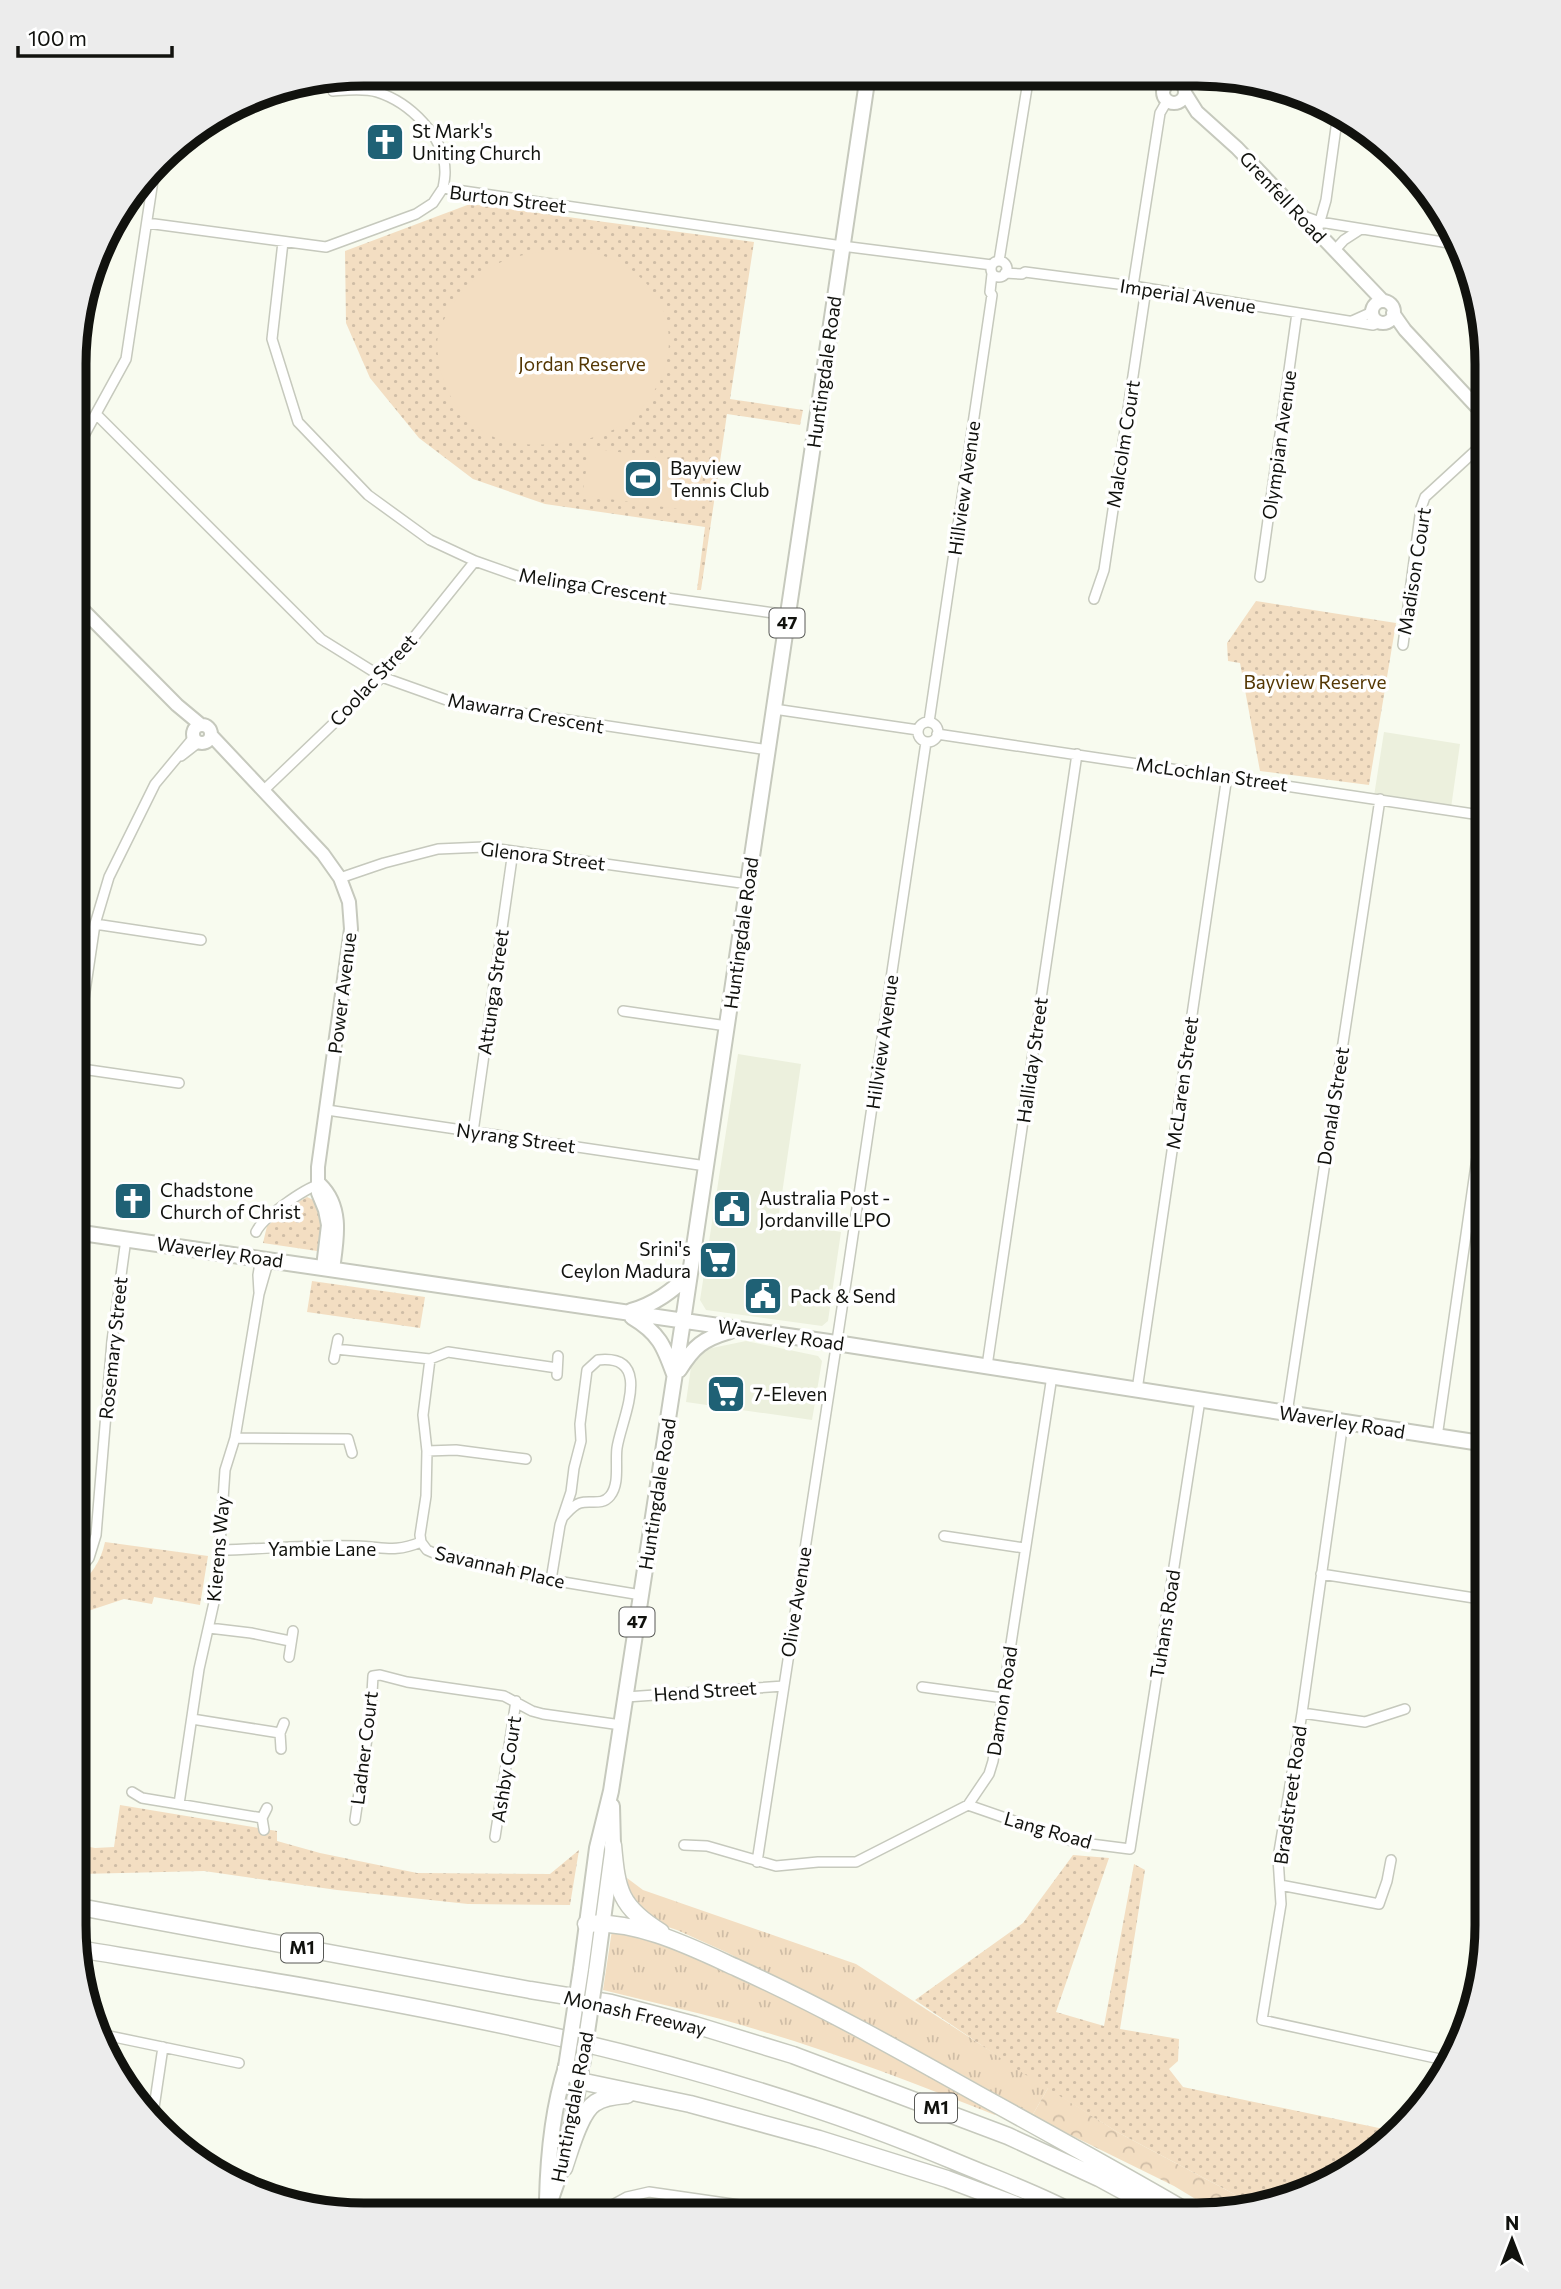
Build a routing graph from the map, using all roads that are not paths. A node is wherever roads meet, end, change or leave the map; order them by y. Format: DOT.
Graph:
graph roads {
  1 [pos="866,86"];
  2 [pos="1027,86"];
  3 [pos="333,87"];
  4 [pos="1174,88"];
  5 [pos="1337,123"];
  6 [pos="153,183"];
  7 [pos="443,188"];
  8 [pos="147,223"];
  9 [pos="1318,228"];
  10 [pos="1361,229"];
  11 [pos="283,242"];
  12 [pos="1448,243"];
  13 [pos="842,246"];
  14 [pos="1334,251"];
  15 [pos="999,269"];
  16 [pos="1133,286"];
  17 [pos="1146,289"];
  18 [pos="1376,306"];
  19 [pos="1297,313"];
  20 [pos="1394,313"];
  21 [pos="1350,321"];
  22 [pos="1382,322"];
  23 [pos="1405,330"];
  24 [pos="1475,404"];
  25 [pos="97,415"];
  26 [pos="86,433"];
  27 [pos="1475,452"];
  28 [pos="475,561"];
  29 [pos="1260,578"];
  30 [pos="1094,599"];
  31 [pos="86,613"];
  32 [pos="788,615"];
  33 [pos="1402,645"];
  34 [pos="382,677"];
  35 [pos="774,709"];
  36 [pos="929,722"];
  37 [pos="918,730"];
  38 [pos="937,734"];
  39 [pos="200,736"];
  40 [pos="926,742"];
  41 [pos="768,750"];
  42 [pos="1077,754"];
  43 [pos="1227,776"];
  44 [pos="263,791"];
  45 [pos="1380,799"];
  46 [pos="1475,814"];
  47 [pos="513,851"];
  48 [pos="340,878"];
  49 [pos="748,884"];
  50 [pos="86,929"];
  51 [pos="94,929"];
  52 [pos="201,940"];
  53 [pos="86,984"];
  54 [pos="624,1011"];
  55 [pos="727,1026"];
  56 [pos="86,1070"];
  57 [pos="179,1083"];
  58 [pos="327,1110"];
  59 [pos="473,1132"];
  60 [pos="706,1166"];
  61 [pos="1475,1172"];
  62 [pos="320,1184"];
  63 [pos="256,1232"];
  64 [pos="86,1234"];
  65 [pos="125,1239"];
  66 [pos="265,1259"];
  67 [pos="328,1268"];
  68 [pos="690,1274"];
  69 [pos="626,1313"];
  70 [pos="683,1321"];
  71 [pos="735,1329"];
  72 [pos="338,1339"];
  73 [pos="836,1343"];
  74 [pos="558,1356"];
  75 [pos="430,1359"];
  76 [pos="987,1366"];
  77 [pos="675,1376"];
  78 [pos="1052,1376"];
  79 [pos="1137,1390"];
  80 [pos="1200,1400"];
  81 [pos="1287,1413"];
  82 [pos="1343,1422"];
  83 [pos="1437,1437"];
  84 [pos="235,1438"];
  85 [pos="1475,1442"];
  86 [pos="427,1451"];
  87 [pos="352,1453"];
  88 [pos="526,1459"];
  89 [pos="563,1517"];
  90 [pos="944,1536"];
  91 [pos="421,1542"];
  92 [pos="1024,1548"];
  93 [pos="222,1550"];
  94 [pos="86,1562"];
  95 [pos="1321,1574"];
  96 [pos="551,1580"];
  97 [pos="641,1595"];
  98 [pos="1475,1598"];
  99 [pos="209,1628"];
  100 [pos="293,1631"];
  101 [pos="290,1642"];
  102 [pos="289,1657"];
  103 [pos="783,1685"];
  104 [pos="922,1686"];
  105 [pos="626,1697"];
  106 [pos="1003,1698"];
  107 [pos="516,1701"];
  108 [pos="1405,1709"];
  109 [pos="1302,1713"];
  110 [pos="192,1719"];
  111 [pos="284,1723"];
  112 [pos="621,1725"];
  113 [pos="280,1733"];
  114 [pos="281,1749"];
  115 [pos="611,1791"];
  116 [pos="132,1792"];
  117 [pos="179,1804"];
  118 [pos="968,1805"];
  119 [pos="267,1808"];
  120 [pos="262,1818"];
  121 [pos="355,1820"];
  122 [pos="264,1830"];
  123 [pos="495,1837"];
  124 [pos="612,1845"];
  125 [pos="684,1845"];
  126 [pos="1130,1849"];
  127 [pos="1391,1860"];
  128 [pos="757,1861"];
  129 [pos="1280,1885"];
  130 [pos="86,1908"];
  131 [pos="604,1923"];
  132 [pos="586,1924"];
  133 [pos="674,1941"];
  134 [pos="87,1950"];
  135 [pos="109,2036"];
  136 [pos="163,2047"];
  137 [pos="1440,2060"];
  138 [pos="239,2063"];
  139 [pos="575,2073"];
  140 [pos="640,2093"];
  141 [pos="154,2108"];
  142 [pos="564,2168"];
  143 [pos="546,2203"];
  144 [pos="550,2203"];
  145 [pos="616,2203"];
  146 [pos="726,2203"];
  147 [pos="1014,2203"];
  148 [pos="1049,2203"];
  149 [pos="1145,2203"];
  150 [pos="1170,2203"];
  1 -- 13 [label="main road, Huntingdale Road / 47"];
  2 -- 15 [label="street, Hillview Avenue"];
  3 -- 7 [label="street"];
  4 -- 9 [label="street, Grenfell Road"];
  4 -- 16 [label="street"];
  5 -- 9 [label="street"];
  6 -- 8 [label="street"];
  7 -- 11 [label="street, Burton Street"];
  7 -- 13 [label="street, Burton Street"];
  8 -- 11 [label="street, Burton Street"];
  8 -- 25 [label="street"];
  9 -- 10 [label="street"];
  9 -- 14 [label="street, Grenfell Road"];
  10 -- 12 [label="street"];
  10 -- 14 [label="street"];
  11 -- 28 [label="street, Melinga Crescent"];
  13 -- 15 [label="street, Imperial Avenue"];
  13 -- 32 [label="main road, Huntingdale Road / 47"];
  14 -- 18 [label="street, Grenfell Road"];
  15 -- 16 [label="street, Imperial Avenue"];
  15 -- 36 [label="street, Hillview Avenue"];
  16 -- 17 [label="street, Imperial Avenue"];
  17 -- 19 [label="street, Imperial Avenue"];
  17 -- 30 [label="street, Malcolm Court"];
  18 -- 20 [label="street, Grenfell Road"];
  18 -- 21 [label="street"];
  18 -- 22 [label="street, Grenfell Road"];
  19 -- 21 [label="street, Imperial Avenue"];
  19 -- 29 [label="street, Olympian Avenue"];
  20 -- 22 [label="street"];
  20 -- 23 [label="street, Grenfell Road"];
  21 -- 22 [label="street, Imperial Avenue"];
  22 -- 23 [label="street, Grenfell Road"];
  23 -- 24 [label="street, Grenfell Road"];
  25 -- 26 [label="street"];
  25 -- 34 [label="street, Mawarra Crescent"];
  27 -- 33 [label="street, Madison Court"];
  28 -- 32 [label="street, Melinga Crescent"];
  28 -- 34 [label="street, Coolac Street"];
  31 -- 39 [label="street, Power Avenue"];
  32 -- 35 [label="main road, Huntingdale Road / 47"];
  34 -- 41 [label="street, Mawarra Crescent"];
  34 -- 44 [label="street, Coolac Street"];
  35 -- 37 [label="street"];
  35 -- 41 [label="main road, Huntingdale Road / 47"];
  36 -- 37 [label="street"];
  36 -- 38 [label="street"];
  37 -- 40 [label="street"];
  38 -- 40 [label="street"];
  38 -- 42 [label="street, McLochlan Street"];
  39 -- 44 [label="street, Power Avenue"];
  39 -- 51 [label="street"];
  40 -- 73 [label="street, Hillview Avenue"];
  41 -- 49 [label="main road, Huntingdale Road / 47"];
  42 -- 43 [label="street, McLochlan Street"];
  42 -- 76 [label="street, Halliday Street"];
  43 -- 45 [label="street, McLochlan Street"];
  43 -- 79 [label="street, McLaren Street"];
  44 -- 48 [label="street, Power Avenue"];
  45 -- 46 [label="street, McLochlan Street"];
  45 -- 81 [label="street, Donald Street"];
  47 -- 48 [label="street, Glenora Street"];
  47 -- 49 [label="street, Glenora Street"];
  47 -- 59 [label="street, Attunga Street"];
  48 -- 58 [label="street, Power Avenue"];
  49 -- 55 [label="main road, Huntingdale Road / 47"];
  50 -- 51 [label="street"];
  51 -- 52 [label="street"];
  51 -- 53 [label="street"];
  54 -- 55 [label="street"];
  55 -- 60 [label="main road, Huntingdale Road / 47"];
  56 -- 57 [label="street"];
  58 -- 59 [label="street, Nyrang Street"];
  58 -- 62 [label="street, Power Avenue"];
  59 -- 60 [label="street, Nyrang Street"];
  60 -- 68 [label="main road, Huntingdale Road / 47"];
  61 -- 83 [label="street"];
  62 -- 63 [label="street"];
  62 -- 67 [label="street, Power Avenue"];
  64 -- 65 [label="main road, Waverley Road"];
  65 -- 66 [label="main road, Waverley Road"];
  65 -- 94 [label="street, Rosemary Street"];
  66 -- 67 [label="main road, Waverley Road"];
  66 -- 84 [label="street, Kierens Way"];
  67 -- 69 [label="main road, Waverley Road"];
  68 -- 69 [label="main road"];
  68 -- 70 [label="main road, Huntingdale Road / 47"];
  69 -- 70 [label="main road, Waverley Road"];
  69 -- 77 [label="main road"];
  70 -- 71 [label="main road, Waverley Road"];
  70 -- 77 [label="main road, Huntingdale Road / 47"];
  71 -- 73 [label="main road, Waverley Road"];
  71 -- 77 [label="main road"];
  72 -- 75 [label="street"];
  73 -- 76 [label="main road, Waverley Road"];
  73 -- 103 [label="street, Olive Avenue"];
  74 -- 75 [label="street"];
  75 -- 86 [label="street, Savannah Place"];
  76 -- 78 [label="main road, Waverley Road"];
  77 -- 97 [label="main road, Huntingdale Road / 47"];
  78 -- 79 [label="main road, Waverley Road"];
  78 -- 92 [label="street, Damon Road"];
  79 -- 80 [label="main road, Waverley Road"];
  80 -- 81 [label="main road, Waverley Road"];
  80 -- 126 [label="street, Tuhans Road"];
  81 -- 82 [label="main road, Waverley Road"];
  82 -- 83 [label="main road, Waverley Road"];
  82 -- 95 [label="street, Bradstreet Road"];
  83 -- 85 [label="main road, Waverley Road"];
  84 -- 87 [label="street"];
  84 -- 93 [label="street, Kierens Way"];
  86 -- 88 [label="street"];
  86 -- 91 [label="street, Savannah Place"];
  89 -- 89 [label="street"];
  89 -- 96 [label="street"];
  90 -- 92 [label="street"];
  91 -- 93 [label="street, Yambie Lane"];
  91 -- 96 [label="street, Savannah Place"];
  92 -- 106 [label="street, Damon Road"];
  93 -- 99 [label="street, Kierens Way"];
  95 -- 98 [label="street"];
  95 -- 109 [label="street, Bradstreet Road"];
  96 -- 97 [label="street, Savannah Place"];
  97 -- 105 [label="main road, Huntingdale Road / 47"];
  99 -- 101 [label="street"];
  99 -- 110 [label="street, Kierens Way"];
  100 -- 101 [label="street"];
  101 -- 102 [label="street"];
  103 -- 105 [label="street, Hend Street"];
  103 -- 128 [label="street, Olive Avenue"];
  104 -- 106 [label="street"];
  105 -- 112 [label="main road, Huntingdale Road / 47"];
  106 -- 118 [label="street, Damon Road"];
  107 -- 112 [label="street"];
  107 -- 121 [label="street, Ladner Court"];
  107 -- 123 [label="street, Ashby Court"];
  108 -- 109 [label="street"];
  109 -- 129 [label="street, Bradstreet Road"];
  110 -- 113 [label="street"];
  110 -- 117 [label="street, Kierens Way"];
  111 -- 113 [label="street"];
  112 -- 115 [label="main road, Huntingdale Road / 47"];
  113 -- 114 [label="street"];
  115 -- 124 [label="main road, Huntingdale Road / 47"];
  115 -- 132 [label="main road, Huntingdale Road / 47"];
  116 -- 117 [label="street"];
  117 -- 120 [label="street"];
  118 -- 126 [label="street, Lang Road"];
  118 -- 128 [label="street, Damon Road"];
  119 -- 120 [label="street"];
  120 -- 122 [label="street"];
  124 -- 131 [label="main road, Huntingdale Road / 47"];
  124 -- 133 [label="highway"];
  125 -- 128 [label="street, Damon Road"];
  127 -- 129 [label="street"];
  129 -- 137 [label="street, Bradstreet Road"];
  130 -- 149 [label="highway, Monash Freeway / M1"];
  131 -- 132 [label="highway"];
  131 -- 133 [label="highway"];
  131 -- 139 [label="main road, Huntingdale Road / 47, bridge"];
  132 -- 139 [label="main road, Huntingdale Road / 47, bridge"];
  133 -- 150 [label="highway"];
  134 -- 148 [label="highway, M1"];
  135 -- 136 [label="street"];
  136 -- 138 [label="street"];
  136 -- 141 [label="street"];
  139 -- 140 [label="highway"];
  139 -- 142 [label="main road, Huntingdale Road / 47"];
  139 -- 143 [label="main road, Huntingdale Road / 47"];
  140 -- 142 [label="highway"];
  140 -- 147 [label="highway"];
  142 -- 144 [label="main road, Huntingdale Road / 47"];
  145 -- 146 [label="street"];
}
